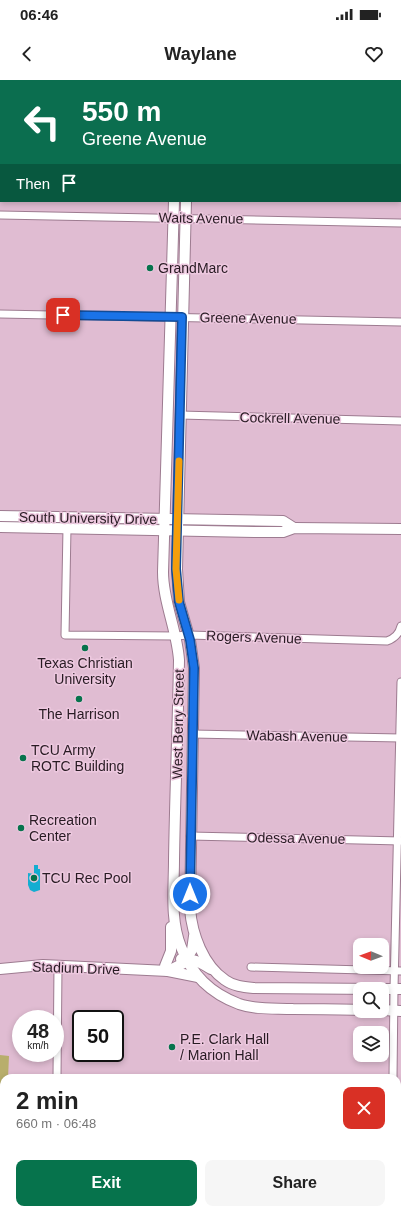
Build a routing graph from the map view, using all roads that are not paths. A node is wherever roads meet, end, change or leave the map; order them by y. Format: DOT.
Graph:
graph roads {
  1 [pos="174,202"];
  2 [pos="186,202"];
  3 [pos="0,215"];
  4 [pos="173,218"];
  5 [pos="185,218"];
  6 [pos="401,223"];
  7 [pos="0,314"];
  8 [pos="170,317"];
  9 [pos="182,317"];
  10 [pos="401,322"];
  11 [pos="168,376"];
  12 [pos="180,415"];
  13 [pos="401,420"];
  14 [pos="0,516"];
  15 [pos="177,520"];
  16 [pos="164,525"];
  17 [pos="0,527"];
  18 [pos="66,528"];
  19 [pos="294,528"];
  20 [pos="401,529"];
  21 [pos="177,530"];
  22 [pos="164,586"];
  23 [pos="401,626"];
  24 [pos="189,635"];
  25 [pos="175,636"];
  26 [pos="179,670"];
  27 [pos="401,682"];
  28 [pos="192,734"];
  29 [pos="178,738"];
  30 [pos="400,738"];
  31 [pos="191,793"];
  32 [pos="190,836"];
  33 [pos="399,841"];
  34 [pos="174,892"];
  35 [pos="194,936"];
  36 [pos="187,959"];
  37 [pos="58,966"];
  38 [pos="251,967"];
  39 [pos="166,968"];
  40 [pos="0,969"];
  41 [pos="398,971"];
  42 [pos="217,974"];
  43 [pos="198,977"];
  44 [pos="353,989"];
  45 [pos="397,989"];
  46 [pos="353,1010"];
  47 [pos="397,1011"];
  48 [pos="57,1074"];
  49 [pos="393,1074"];
  1 -- 4 [label="main road, West Berry Street"];
  2 -- 5 [label="main road, West Berry Street"];
  3 -- 4 [label="street, Waits Avenue"];
  4 -- 5 [label="street, Waits Avenue"];
  4 -- 8 [label="main road, West Berry Street"];
  5 -- 6 [label="street, Waits Avenue"];
  5 -- 9 [label="main road, West Berry Street"];
  7 -- 8 [label="street, Greene Avenue"];
  8 -- 9 [label="street, Greene Avenue"];
  8 -- 11 [label="main road, West Berry Street"];
  9 -- 10 [label="street, Greene Avenue"];
  9 -- 12 [label="main road, West Berry Street"];
  11 -- 12 [label="main road"];
  11 -- 16 [label="main road, West Berry Street"];
  12 -- 13 [label="street, Cockrell Avenue"];
  12 -- 15 [label="main road, West Berry Street"];
  14 -- 16 [label="main road, South University Drive"];
  15 -- 16 [label="main road, South University Drive"];
  15 -- 19 [label="main road, South University Drive"];
  15 -- 21 [label="main road, West Berry Street"];
  16 -- 18 [label="main road, South University Drive"];
  16 -- 21 [label="main road, South University Drive"];
  16 -- 22 [label="main road, West Berry Street"];
  17 -- 18 [label="main road, South University Drive"];
  18 -- 25 [label="street, Rogers Avenue"];
  19 -- 20 [label="main road, South University Drive"];
  19 -- 21 [label="main road, South University Drive"];
  21 -- 24 [label="main road, West Berry Street"];
  22 -- 24 [label="main road"];
  22 -- 25 [label="main road, West Berry Street"];
  23 -- 24 [label="street, Rogers Avenue"];
  24 -- 25 [label="street, Rogers Avenue"];
  24 -- 28 [label="main road, West Berry Street"];
  25 -- 26 [label="main road, West Berry Street"];
  26 -- 28 [label="main road"];
  26 -- 29 [label="main road, West Berry Street"];
  27 -- 30 [label="street"];
  28 -- 30 [label="street, Wabash Avenue"];
  28 -- 31 [label="main road, West Berry Street"];
  29 -- 31 [label="main road"];
  29 -- 34 [label="main road, West Berry Street"];
  30 -- 33 [label="street"];
  31 -- 32 [label="main road, West Berry Street"];
  32 -- 33 [label="street, Odessa Avenue"];
  32 -- 35 [label="main road, West Berry Street"];
  33 -- 41 [label="street"];
  34 -- 36 [label="main road, West Berry Street"];
  34 -- 39 [label="main road"];
  35 -- 36 [label="main road"];
  35 -- 42 [label="main road, West Berry Street"];
  36 -- 39 [label="main road, Stadium Drive"];
  36 -- 42 [label="main road"];
  36 -- 43 [label="main road, West Berry Street"];
  37 -- 39 [label="main road, Stadium Drive"];
  37 -- 40 [label="main road, Stadium Drive"];
  37 -- 48 [label="street"];
  38 -- 41 [label="street"];
  39 -- 43 [label="main road"];
  41 -- 45 [label="street"];
  42 -- 44 [label="main road, West Berry Street"];
  43 -- 46 [label="main road, West Berry Street"];
  45 -- 47 [label="street"];
  47 -- 49 [label="street"];
}
